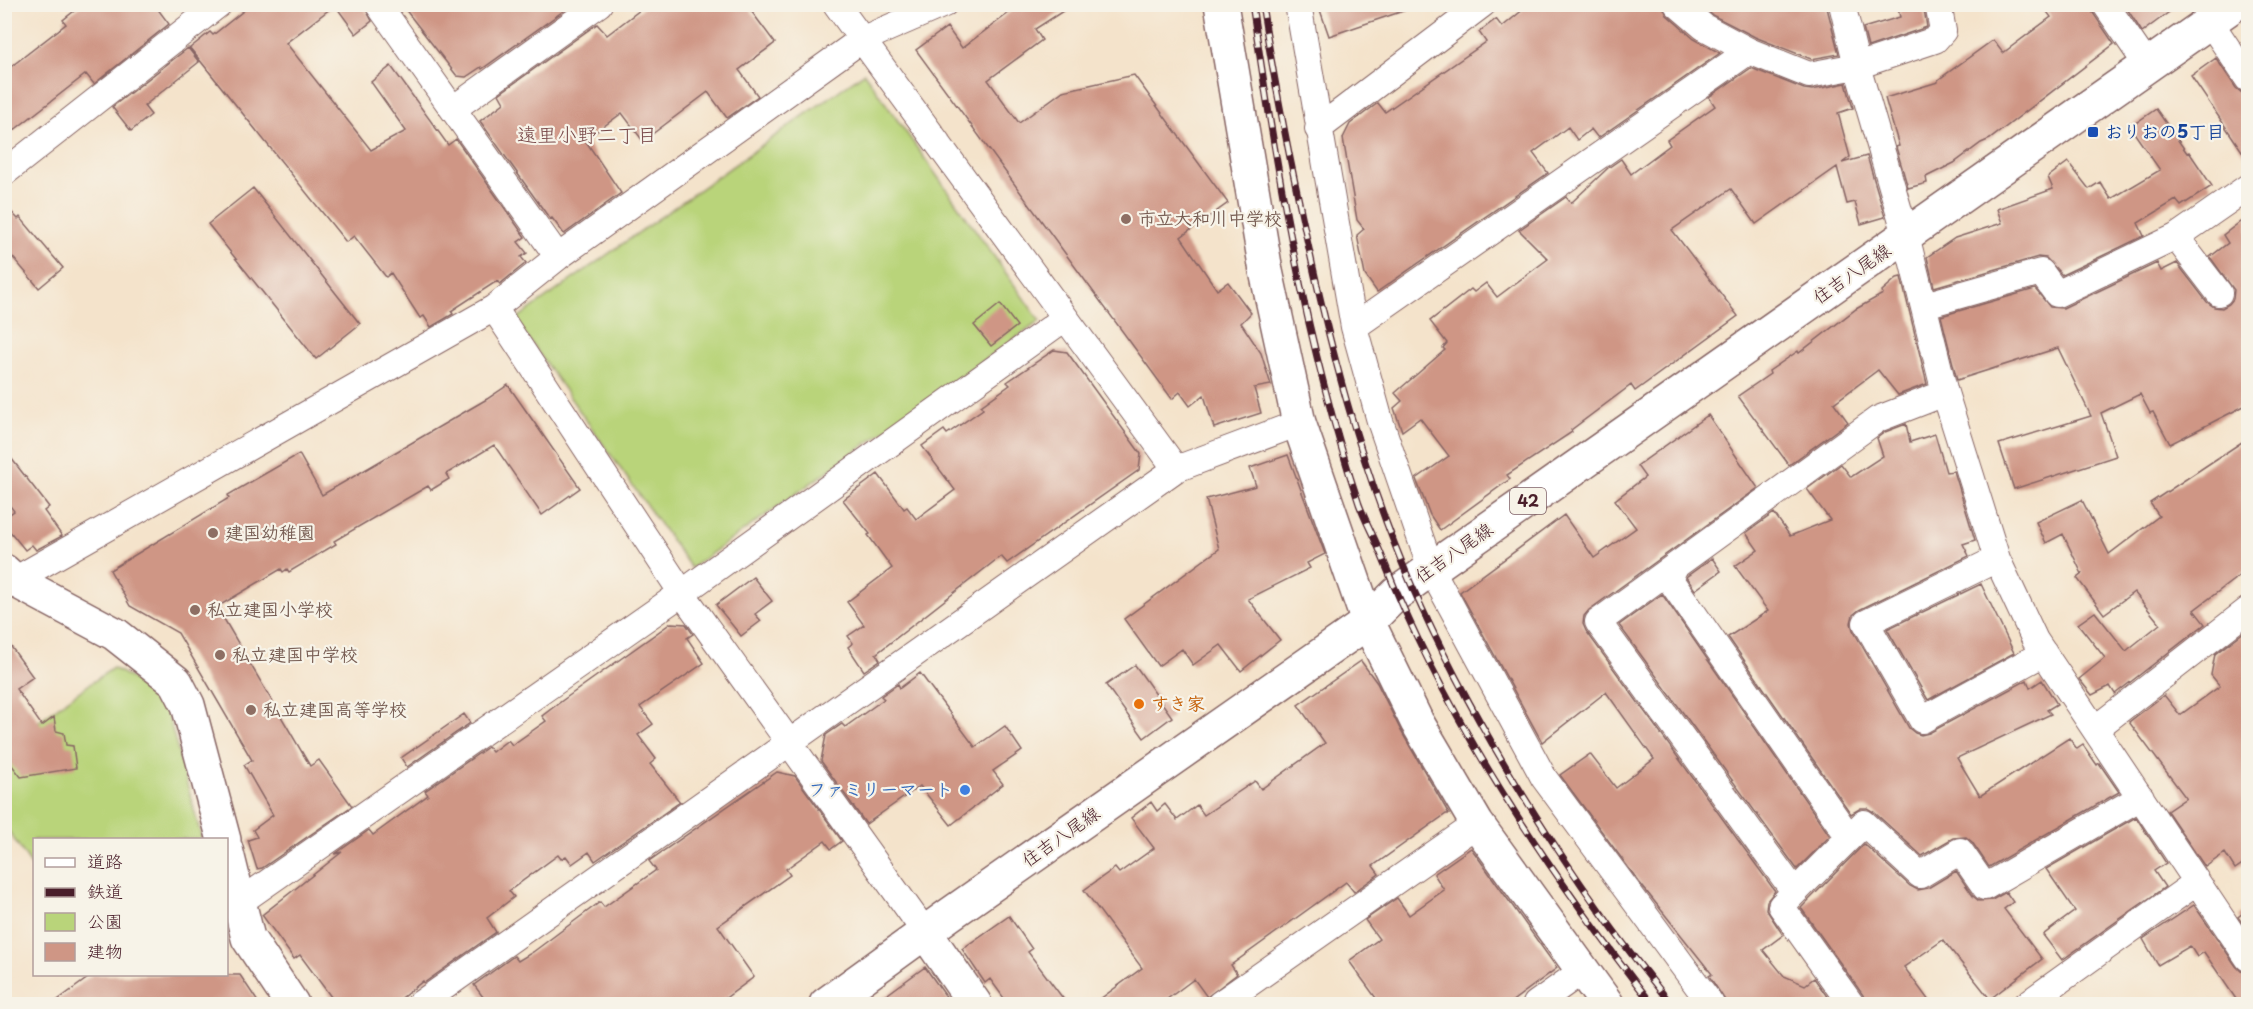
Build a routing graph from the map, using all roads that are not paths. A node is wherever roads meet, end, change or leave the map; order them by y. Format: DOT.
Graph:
graph roads {
  1 [pos="219,4"];
  2 [pos="378,4"];
  3 [pos="599,4"];
  4 [pos="836,4"];
  5 [pos="944,4"];
  6 [pos="1221,4"];
  7 [pos="1298,4"];
  8 [pos="1483,4"];
  9 [pos="1677,4"];
  10 [pos="1842,4"];
  11 [pos="1938,4"];
  12 [pos="2104,4"];
  13 [pos="2223,13"];
  14 [pos="861,40"];
  15 [pos="1749,51"];
  16 [pos="2147,65"];
  17 [pos="1857,66"];
  18 [pos="2248,79"];
  19 [pos="453,109"];
  20 [pos="1318,129"];
  21 [pos="4,173"];
  22 [pos="2248,187"];
  23 [pos="1906,235"];
  24 [pos="2176,237"];
  25 [pos="558,257"];
  26 [pos="2219,293"];
  27 [pos="1925,305"];
  28 [pos="494,308"];
  29 [pos="1065,318"];
  30 [pos="1354,327"];
  31 [pos="1945,393"];
  32 [pos="1299,423"];
  33 [pos="1176,469"];
  34 [pos="1997,560"];
  35 [pos="1431,568"];
  36 [pos="1666,574"];
  37 [pos="8,579"];
  38 [pos="682,594"];
  39 [pos="2248,610"];
  40 [pos="1368,622"];
  41 [pos="2044,653"];
  42 [pos="2095,729"];
  43 [pos="789,744"];
  44 [pos="2140,797"];
  45 [pos="1478,824"];
  46 [pos="1850,837"];
  47 [pos="223,838"];
  48 [pos="228,857"];
  49 [pos="2197,882"];
  50 [pos="1794,891"];
  51 [pos="240,902"];
  52 [pos="925,932"];
  53 [pos="2248,958"];
  54 [pos="1582,971"];
  55 [pos="292,1005"];
  56 [pos="420,1005"];
  57 [pos="826,1005"];
  58 [pos="975,1005"];
  59 [pos="1220,1005"];
  60 [pos="1536,1005"];
  61 [pos="1607,1005"];
  62 [pos="1711,1005"];
  63 [pos="1851,1005"];
  64 [pos="2027,1005"];
  1 -- 21 [label="street"];
  2 -- 19 [label="street"];
  3 -- 19 [label="street"];
  4 -- 14 [label="street"];
  5 -- 14 [label="street"];
  6 -- 32 [label="street"];
  7 -- 20 [label="street"];
  8 -- 20 [label="street"];
  9 -- 15 [label="street"];
  10 -- 17 [label="street"];
  11 -- 17 [label="street"];
  12 -- 16 [label="street"];
  13 -- 16 [label="street, 住吉八尾線 / 42"];
  13 -- 18 [label="street"];
  14 -- 25 [label="street"];
  14 -- 29 [label="street"];
  15 -- 17 [label="street"];
  15 -- 30 [label="street"];
  16 -- 23 [label="street, 住吉八尾線 / 42"];
  17 -- 23 [label="street"];
  19 -- 25 [label="street"];
  20 -- 30 [label="street"];
  22 -- 24 [label="street"];
  23 -- 27 [label="street"];
  23 -- 35 [label="street, 住吉八尾線 / 42"];
  24 -- 26 [label="street"];
  24 -- 27 [label="street"];
  25 -- 28 [label="street"];
  27 -- 31 [label="street"];
  28 -- 37 [label="street"];
  28 -- 38 [label="street"];
  29 -- 33 [label="street"];
  29 -- 38 [label="street"];
  30 -- 35 [label="street"];
  31 -- 34 [label="street"];
  31 -- 36 [label="street"];
  32 -- 33 [label="street"];
  32 -- 40 [label="street"];
  33 -- 43 [label="street"];
  34 -- 41 [label="street"];
  34 -- 41 [label="street"];
  35 -- 40 [label="street, 住吉八尾線 / 42"];
  35 -- 62 [label="street"];
  36 -- 46 [label="street"];
  36 -- 50 [label="street"];
  37 -- 47 [label="street"];
  38 -- 43 [label="street"];
  38 -- 51 [label="street"];
  39 -- 42 [label="street"];
  40 -- 45 [label="street"];
  40 -- 52 [label="street, 住吉八尾線 / 42"];
  41 -- 42 [label="street"];
  42 -- 44 [label="street"];
  43 -- 52 [label="street"];
  43 -- 56 [label="street"];
  44 -- 46 [label="street"];
  44 -- 49 [label="street"];
  45 -- 54 [label="street"];
  45 -- 59 [label="street"];
  46 -- 50 [label="street"];
  48 -- 51 [label="street"];
  49 -- 53 [label="street"];
  49 -- 64 [label="street"];
  50 -- 63 [label="street"];
  51 -- 55 [label="street"];
  52 -- 57 [label="street, 住吉八尾線 / 42"];
  52 -- 58 [label="street"];
  54 -- 60 [label="street"];
  54 -- 61 [label="street"];
}
